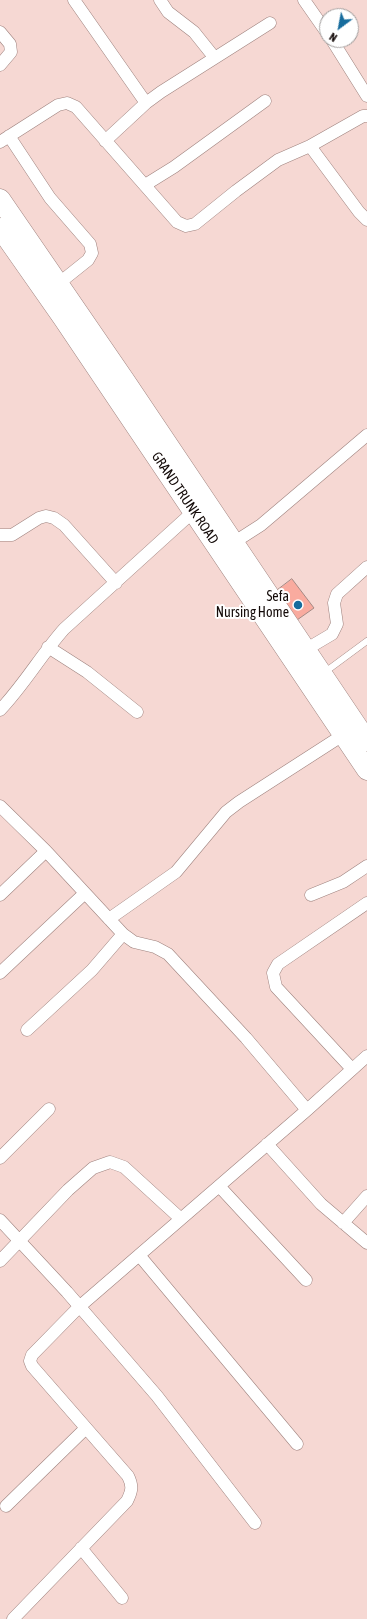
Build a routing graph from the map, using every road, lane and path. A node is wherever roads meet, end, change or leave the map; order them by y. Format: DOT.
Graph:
graph roads {
  1 [pos="74,0"];
  2 [pos="160,0"];
  3 [pos="304,0"];
  4 [pos="319,22"];
  5 [pos="270,23"];
  6 [pos="0,32"];
  7 [pos="337,48"];
  8 [pos="214,57"];
  9 [pos="0,65"];
  10 [pos="367,96"];
  11 [pos="265,101"];
  12 [pos="146,103"];
  13 [pos="367,116"];
  14 [pos="5,139"];
  15 [pos="105,141"];
  16 [pos="310,146"];
  17 [pos="145,185"];
  18 [pos="0,199"];
  19 [pos="367,220"];
  20 [pos="0,228"];
  21 [pos="58,284"];
  22 [pos="367,435"];
  23 [pos="194,511"];
  24 [pos="0,535"];
  25 [pos="234,543"];
  26 [pos="367,567"];
  27 [pos="116,583"];
  28 [pos="367,641"];
  29 [pos="48,647"];
  30 [pos="305,650"];
  31 [pos="322,674"];
  32 [pos="0,710"];
  33 [pos="137,712"];
  34 [pos="344,735"];
  35 [pos="367,741"];
  36 [pos="367,770"];
  37 [pos="0,806"];
  38 [pos="46,851"];
  39 [pos="367,866"];
  40 [pos="85,893"];
  41 [pos="0,895"];
  42 [pos="311,896"];
  43 [pos="367,903"];
  44 [pos="109,919"];
  45 [pos="123,934"];
  46 [pos="0,973"];
  47 [pos="27,1030"];
  48 [pos="367,1056"];
  49 [pos="352,1069"];
  50 [pos="49,1109"];
  51 [pos="307,1110"];
  52 [pos="267,1144"];
  53 [pos="0,1158"];
  54 [pos="219,1186"];
  55 [pos="367,1196"];
  56 [pos="181,1219"];
  57 [pos="0,1220"];
  58 [pos="343,1224"];
  59 [pos="19,1240"];
  60 [pos="367,1243"];
  61 [pos="139,1255"];
  62 [pos="0,1261"];
  63 [pos="306,1280"];
  64 [pos="79,1307"];
  65 [pos="86,1428"];
  66 [pos="297,1444"];
  67 [pos="6,1506"];
  68 [pos="255,1523"];
  69 [pos="81,1548"];
  70 [pos="122,1598"];
  71 [pos="13,1619"];
  1 -- 12 [label="street"];
  2 -- 8 [label="street"];
  3 -- 4 [label="street"];
  5 -- 8 [label="street"];
  6 -- 9 [label="street"];
  7 -- 10 [label="street"];
  8 -- 12 [label="street"];
  11 -- 17 [label="street"];
  12 -- 15 [label="street"];
  13 -- 16 [label="street"];
  14 -- 15 [label="street"];
  14 -- 21 [label="street"];
  15 -- 17 [label="street"];
  16 -- 17 [label="street"];
  16 -- 19 [label="street"];
  18 -- 21 [label="main road, GRAND TRUNK ROAD"];
  20 -- 23 [label="main road, GRAND TRUNK ROAD"];
  21 -- 25 [label="main road, GRAND TRUNK ROAD"];
  22 -- 25 [label="street"];
  23 -- 27 [label="street"];
  23 -- 34 [label="main road, GRAND TRUNK ROAD"];
  24 -- 27 [label="street"];
  25 -- 30 [label="main road, GRAND TRUNK ROAD"];
  26 -- 30 [label="street"];
  27 -- 29 [label="street"];
  28 -- 31 [label="lane"];
  29 -- 32 [label="street"];
  29 -- 33 [label="street"];
  30 -- 31 [label="main road, GRAND TRUNK ROAD"];
  31 -- 35 [label="main road, GRAND TRUNK ROAD"];
  34 -- 36 [label="main road, GRAND TRUNK ROAD"];
  34 -- 44 [label="street"];
  37 -- 38 [label="street"];
  38 -- 40 [label="street"];
  38 -- 41 [label="street"];
  39 -- 42 [label="street"];
  40 -- 44 [label="street"];
  40 -- 46 [label="street"];
  43 -- 49 [label="street"];
  44 -- 45 [label="street"];
  45 -- 47 [label="street"];
  45 -- 51 [label="street"];
  48 -- 49 [label="street"];
  49 -- 51 [label="street"];
  50 -- 53 [label="street"];
  51 -- 52 [label="street"];
  52 -- 54 [label="street"];
  52 -- 58 [label="street"];
  54 -- 56 [label="street"];
  54 -- 63 [label="street"];
  55 -- 58 [label="street"];
  56 -- 59 [label="street"];
  56 -- 61 [label="street"];
  57 -- 59 [label="street"];
  58 -- 60 [label="street"];
  59 -- 62 [label="street"];
  59 -- 64 [label="street"];
  61 -- 64 [label="street"];
  61 -- 66 [label="street"];
  64 -- 65 [label="street"];
  64 -- 68 [label="street"];
  65 -- 67 [label="street"];
  65 -- 69 [label="street"];
  69 -- 70 [label="street"];
  69 -- 71 [label="street"];
}
